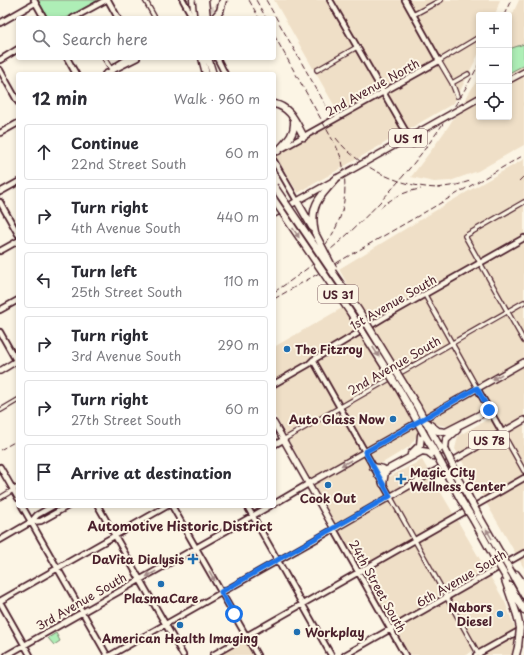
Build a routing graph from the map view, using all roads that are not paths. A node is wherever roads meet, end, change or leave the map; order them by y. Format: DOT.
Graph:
graph roads {
  1 [pos="107,0"];
  2 [pos="145,0"];
  3 [pos="183,0"];
  4 [pos="192,0"];
  5 [pos="199,0"];
  6 [pos="205,0"];
  7 [pos="223,0"];
  8 [pos="330,0"];
  9 [pos="404,0"];
  10 [pos="442,0"];
  11 [pos="35,2"];
  12 [pos="43,16"];
  13 [pos="78,16"];
  14 [pos="117,16"];
  15 [pos="154,16"];
  16 [pos="191,16"];
  17 [pos="192,16"];
  18 [pos="201,16"];
  19 [pos="207,16"];
  20 [pos="216,16"];
  21 [pos="413,16"];
  22 [pos="0,23"];
  23 [pos="476,40"];
  24 [pos="357,48"];
  25 [pos="16,50"];
  26 [pos="0,60"];
  27 [pos="68,60"];
  28 [pos="105,60"];
  29 [pos="121,60"];
  30 [pos="126,60"];
  31 [pos="133,60"];
  32 [pos="202,60"];
  33 [pos="209,60"];
  34 [pos="212,60"];
  35 [pos="217,60"];
  36 [pos="439,61"];
  37 [pos="112,69"];
  38 [pos="0,70"];
  39 [pos="318,70"];
  40 [pos="75,72"];
  41 [pos="108,72"];
  42 [pos="109,72"];
  43 [pos="206,72"];
  44 [pos="213,72"];
  45 [pos="213,72"];
  46 [pos="224,72"];
  47 [pos="524,72"];
  48 [pos="468,74"];
  49 [pos="512,78"];
  50 [pos="452,83"];
  51 [pos="384,92"];
  52 [pos="457,96"];
  53 [pos="16,98"];
  54 [pos="476,100"];
  55 [pos="276,105"];
  56 [pos="293,117"];
  57 [pos="16,124"];
  58 [pos="0,134"];
  59 [pos="304,137"];
  60 [pos="285,143"];
  61 [pos="413,144"];
  62 [pos="276,145"];
  63 [pos="276,152"];
  64 [pos="276,164"];
  65 [pos="337,178"];
  66 [pos="16,183"];
  67 [pos="327,186"];
  68 [pos="276,189"];
  69 [pos="0,192"];
  70 [pos="297,201"];
  71 [pos="0,202"];
  72 [pos="524,202"];
  73 [pos="276,203"];
  74 [pos="276,213"];
  75 [pos="16,230"];
  76 [pos="316,234"];
  77 [pos="524,238"];
  78 [pos="16,242"];
  79 [pos="0,251"];
  80 [pos="480,263"];
  81 [pos="345,291"];
  82 [pos="425,295"];
  83 [pos="16,301"];
  84 [pos="524,302"];
  85 [pos="0,310"];
  86 [pos="507,312"];
  87 [pos="0,332"];
  88 [pos="524,341"];
  89 [pos="452,344"];
  90 [pos="16,360"];
  91 [pos="313,360"];
  92 [pos="524,362"];
  93 [pos="16,363"];
  94 [pos="0,371"];
  95 [pos="276,383"];
  96 [pos="477,388"];
  97 [pos="16,401"];
  98 [pos="340,408"];
  99 [pos="1,410"];
  100 [pos="489,410"];
  101 [pos="524,420"];
  102 [pos="276,427"];
  103 [pos="432,429"];
  104 [pos="502,432"];
  105 [pos="423,434"];
  106 [pos="283,440"];
  107 [pos="276,444"];
  108 [pos="444,450"];
  109 [pos="365,452"];
  110 [pos="435,455"];
  111 [pos="0,467"];
  112 [pos="384,470"];
  113 [pos="376,471"];
  114 [pos="524,471"];
  115 [pos="524,478"];
  116 [pos="308,484"];
  117 [pos="383,484"];
  118 [pos="16,489"];
  119 [pos="390,496"];
  120 [pos="0,498"];
  121 [pos="276,503"];
  122 [pos="23,508"];
  123 [pos="49,508"];
  124 [pos="64,508"];
  125 [pos="99,508"];
  126 [pos="164,508"];
  127 [pos="173,508"];
  128 [pos="247,508"];
  129 [pos="266,508"];
  130 [pos="252,516"];
  131 [pos="32,522"];
  132 [pos="334,529"];
  133 [pos="115,536"];
  134 [pos="0,540"];
  135 [pos="415,540"];
  136 [pos="196,548"];
  137 [pos="524,553"];
  138 [pos="277,561"];
  139 [pos="57,568"];
  140 [pos="358,572"];
  141 [pos="514,575"];
  142 [pos="140,580"];
  143 [pos="506,580"];
  144 [pos="524,585"];
  145 [pos="221,592"];
  146 [pos="524,595"];
  147 [pos="446,598"];
  148 [pos="0,601"];
  149 [pos="303,604"];
  150 [pos="524,610"];
  151 [pos="83,612"];
  152 [pos="166,624"];
  153 [pos="524,628"];
  154 [pos="390,629"];
  155 [pos="247,636"];
  156 [pos="25,645"];
  157 [pos="7,655"];
  158 [pos="30,655"];
  159 [pos="107,655"];
  160 [pos="111,655"];
  161 [pos="183,655"];
  162 [pos="214,655"];
  163 [pos="257,655"];
  164 [pos="331,655"];
  165 [pos="345,655"];
  166 [pos="405,655"];
  167 [pos="478,655"];
  168 [pos="516,655"];
  1 -- 13 [label="street"];
  1 -- 14 [label="street"];
  2 -- 15 [label="street"];
  3 -- 16 [label="street"];
  4 -- 17 [label="highway"];
  5 -- 18 [label="highway, bridge"];
  6 -- 19 [label="highway, bridge"];
  7 -- 20 [label="highway, bridge"];
  8 -- 24 [label="street"];
  9 -- 21 [label="street"];
  10 -- 21 [label="street"];
  11 -- 12 [label="street"];
  11 -- 22 [label="street"];
  21 -- 36 [label="street"];
  23 -- 36 [label="street, 2nd Avenue North"];
  24 -- 39 [label="street"];
  24 -- 51 [label="street"];
  25 -- 26 [label="street"];
  27 -- 40 [label="street"];
  28 -- 37 [label="street"];
  29 -- 37 [label="street"];
  30 -- 37 [label="street"];
  31 -- 42 [label="street"];
  32 -- 43 [label="highway"];
  33 -- 44 [label="highway"];
  34 -- 45 [label="highway"];
  35 -- 46 [label="street"];
  36 -- 50 [label="street"];
  36 -- 51 [label="street, 2nd Avenue North"];
  37 -- 41 [label="street"];
  38 -- 53 [label="street"];
  47 -- 49 [label="main road"];
  48 -- 50 [label="street"];
  50 -- 52 [label="street"];
  51 -- 59 [label="street, 2nd Avenue North"];
  51 -- 61 [label="street"];
  54 -- 65 [label="main road, US 11, bridge"];
  55 -- 56 [label="highway"];
  56 -- 59 [label="highway"];
  56 -- 60 [label="highway"];
  57 -- 58 [label="street"];
  59 -- 63 [label="street, 2nd Avenue North"];
  60 -- 62 [label="highway"];
  60 -- 63 [label="highway"];
  64 -- 70 [label="street"];
  65 -- 67 [label="highway"];
  66 -- 69 [label="street"];
  67 -- 70 [label="main road"];
  67 -- 76 [label="highway"];
  68 -- 81 [label="highway, US 31, bridge"];
  70 -- 74 [label="main road"];
  70 -- 76 [label="highway"];
  71 -- 75 [label="street"];
  72 -- 80 [label="street"];
  73 -- 105 [label="highway, US 31, one-way, bridge"];
  76 -- 81 [label="highway, bridge"];
  77 -- 80 [label="street, 1st Avenue South"];
  78 -- 79 [label="street"];
  80 -- 82 [label="street, 1st Avenue South"];
  80 -- 86 [label="street"];
  81 -- 103 [label="highway, US 31, bridge"];
  82 -- 89 [label="street"];
  82 -- 91 [label="street, 1st Avenue South"];
  83 -- 85 [label="street"];
  84 -- 86 [label="street, 2nd Avenue South"];
  86 -- 88 [label="street"];
  86 -- 89 [label="street, 2nd Avenue South"];
  87 -- 90 [label="street"];
  89 -- 96 [label="street"];
  89 -- 98 [label="street, 2nd Avenue South"];
  91 -- 95 [label="street, 1st Avenue South"];
  91 -- 98 [label="street"];
  92 -- 96 [label="main road, one-way"];
  93 -- 94 [label="main road"];
  96 -- 100 [label="street"];
  96 -- 109 [label="main road"];
  97 -- 99 [label="street"];
  98 -- 106 [label="street, 2nd Avenue South"];
  98 -- 109 [label="street"];
  100 -- 103 [label="highway"];
  100 -- 104 [label="street"];
  100 -- 108 [label="highway"];
  101 -- 104 [label="main road, US 78"];
  102 -- 106 [label="main road, 24th Street South"];
  103 -- 108 [label="highway"];
  104 -- 114 [label="street"];
  104 -- 119 [label="main road, US 78"];
  105 -- 110 [label="highway"];
  105 -- 112 [label="highway"];
  106 -- 107 [label="street, 2nd Avenue South"];
  106 -- 116 [label="main road, 24th Street South"];
  141 -- 108 [label="highway, one-way, bridge"];
  109 -- 113 [label="street"];
  109 -- 116 [label="main road, one-way"];
  110 -- 112 [label="highway"];
  110 -- 143 [label="highway, bridge"];
  111 -- 118 [label="street"];
  112 -- 113 [label="highway"];
  112 -- 113 [label="highway"];
  112 -- 117 [label="highway"];
  113 -- 117 [label="street"];
  115 -- 135 [label="street"];
  116 -- 121 [label="street"];
  116 -- 132 [label="main road, 24th Street South"];
  117 -- 119 [label="street"];
  118 -- 120 [label="street"];
  119 -- 132 [label="main road, US 78"];
  119 -- 135 [label="street"];
  122 -- 131 [label="street"];
  123 -- 131 [label="street"];
  124 -- 131 [label="street"];
  125 -- 133 [label="street"];
  126 -- 133 [label="street"];
  127 -- 136 [label="street"];
  128 -- 130 [label="street"];
  129 -- 130 [label="street, 3rd Avenue South"];
  130 -- 136 [label="street, 3rd Avenue South"];
  130 -- 138 [label="street"];
  131 -- 134 [label="street"];
  131 -- 139 [label="street"];
  132 -- 138 [label="street"];
  132 -- 140 [label="street, 24th Street South"];
  133 -- 139 [label="street"];
  133 -- 142 [label="street"];
  135 -- 140 [label="street"];
  135 -- 147 [label="street"];
  136 -- 142 [label="street, 3rd Avenue South, one-way"];
  136 -- 145 [label="street, one-way"];
  137 -- 147 [label="street, 6th Avenue South"];
  138 -- 145 [label="street"];
  138 -- 149 [label="street"];
  139 -- 148 [label="street"];
  139 -- 151 [label="street"];
  140 -- 149 [label="street"];
  140 -- 154 [label="street, 24th Street South"];
  141 -- 144 [label="highway"];
  141 -- 146 [label="highway"];
  142 -- 151 [label="street, 3rd Avenue South"];
  142 -- 152 [label="street"];
  143 -- 150 [label="highway"];
  143 -- 168 [label="highway, bridge"];
  145 -- 152 [label="street"];
  145 -- 155 [label="street"];
  147 -- 154 [label="street, 6th Avenue South"];
  147 -- 167 [label="street"];
  148 -- 156 [label="street"];
  149 -- 155 [label="street"];
  149 -- 164 [label="street"];
  151 -- 156 [label="street, 3rd Avenue South"];
  151 -- 159 [label="street"];
  152 -- 160 [label="street"];
  152 -- 161 [label="street"];
  153 -- 167 [label="street"];
  154 -- 165 [label="street, 6th Avenue South"];
  154 -- 166 [label="street, 24th Street South"];
  155 -- 162 [label="street"];
  155 -- 163 [label="street"];
  156 -- 157 [label="street, 3rd Avenue South"];
  156 -- 158 [label="street"];
}
